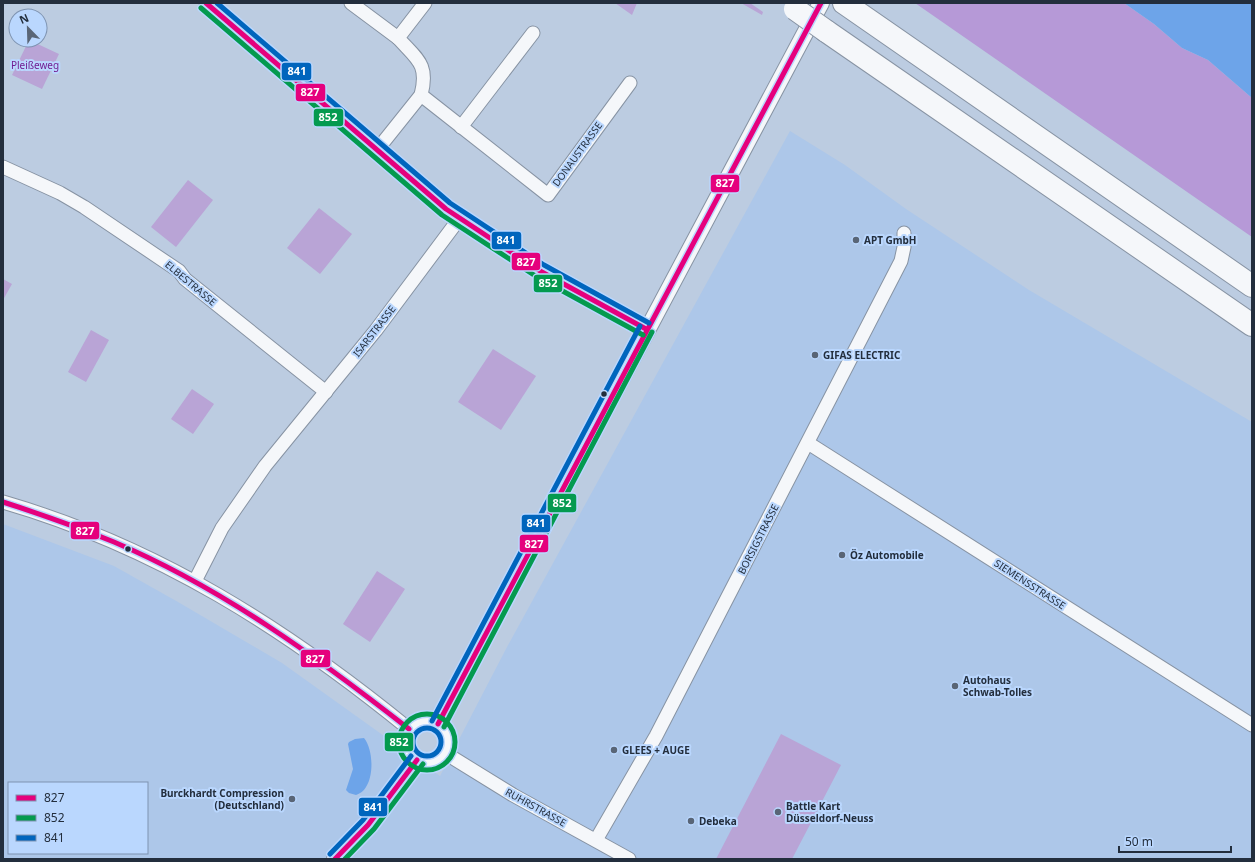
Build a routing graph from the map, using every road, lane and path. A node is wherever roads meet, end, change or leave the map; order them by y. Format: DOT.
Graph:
graph roads {
  1 [pos="206,3"];
  2 [pos="350,3"];
  3 [pos="426,3"];
  4 [pos="821,3"];
  5 [pos="844,3"];
  6 [pos="790,6"];
  7 [pos="533,33"];
  8 [pos="398,38"];
  9 [pos="630,83"];
  10 [pos="421,95"];
  11 [pos="462,127"];
  12 [pos="377,150"];
  13 [pos="3,166"];
  14 [pos="459,219"];
  15 [pos="904,232"];
  16 [pos="1252,286"];
  17 [pos="1252,325"];
  18 [pos="646,329"];
  19 [pos="326,392"];
  20 [pos="808,443"];
  21 [pos="3,502"];
  22 [pos="194,581"];
  23 [pos="438,724"];
  24 [pos="1252,725"];
  25 [pos="410,730"];
  26 [pos="445,753"];
  27 [pos="417,760"];
  28 [pos="596,840"];
  29 [pos="335,859"];
  30 [pos="629,859"];
  1 -- 12 [label="street"];
  2 -- 8 [label="street"];
  3 -- 8 [label="street"];
  4 -- 18 [label="street"];
  5 -- 16 [label="highway"];
  6 -- 17 [label="highway, bridge"];
  7 -- 11 [label="street"];
  8 -- 10 [label="street"];
  9 -- 11 [label="street, DONAUSTRASSE"];
  10 -- 11 [label="street, DONAUSTRASSE"];
  10 -- 12 [label="street"];
  12 -- 14 [label="street"];
  13 -- 19 [label="street, ELBESTRASSE"];
  14 -- 18 [label="street"];
  14 -- 19 [label="street, ISARSTRASSE"];
  15 -- 20 [label="street, BORSIGSTRASSE"];
  18 -- 23 [label="street"];
  19 -- 22 [label="street, ISARSTRASSE"];
  20 -- 24 [label="street, SIEMENSSTRASSE"];
  20 -- 28 [label="street, BORSIGSTRASSE"];
  21 -- 22 [label="street"];
  22 -- 25 [label="street"];
  23 -- 25 [label="street"];
  23 -- 26 [label="street"];
  25 -- 27 [label="street"];
  26 -- 27 [label="street"];
  26 -- 28 [label="street, RUHRSTRASSE"];
  27 -- 29 [label="street"];
  28 -- 30 [label="street, RUHRSTRASSE"];
}
